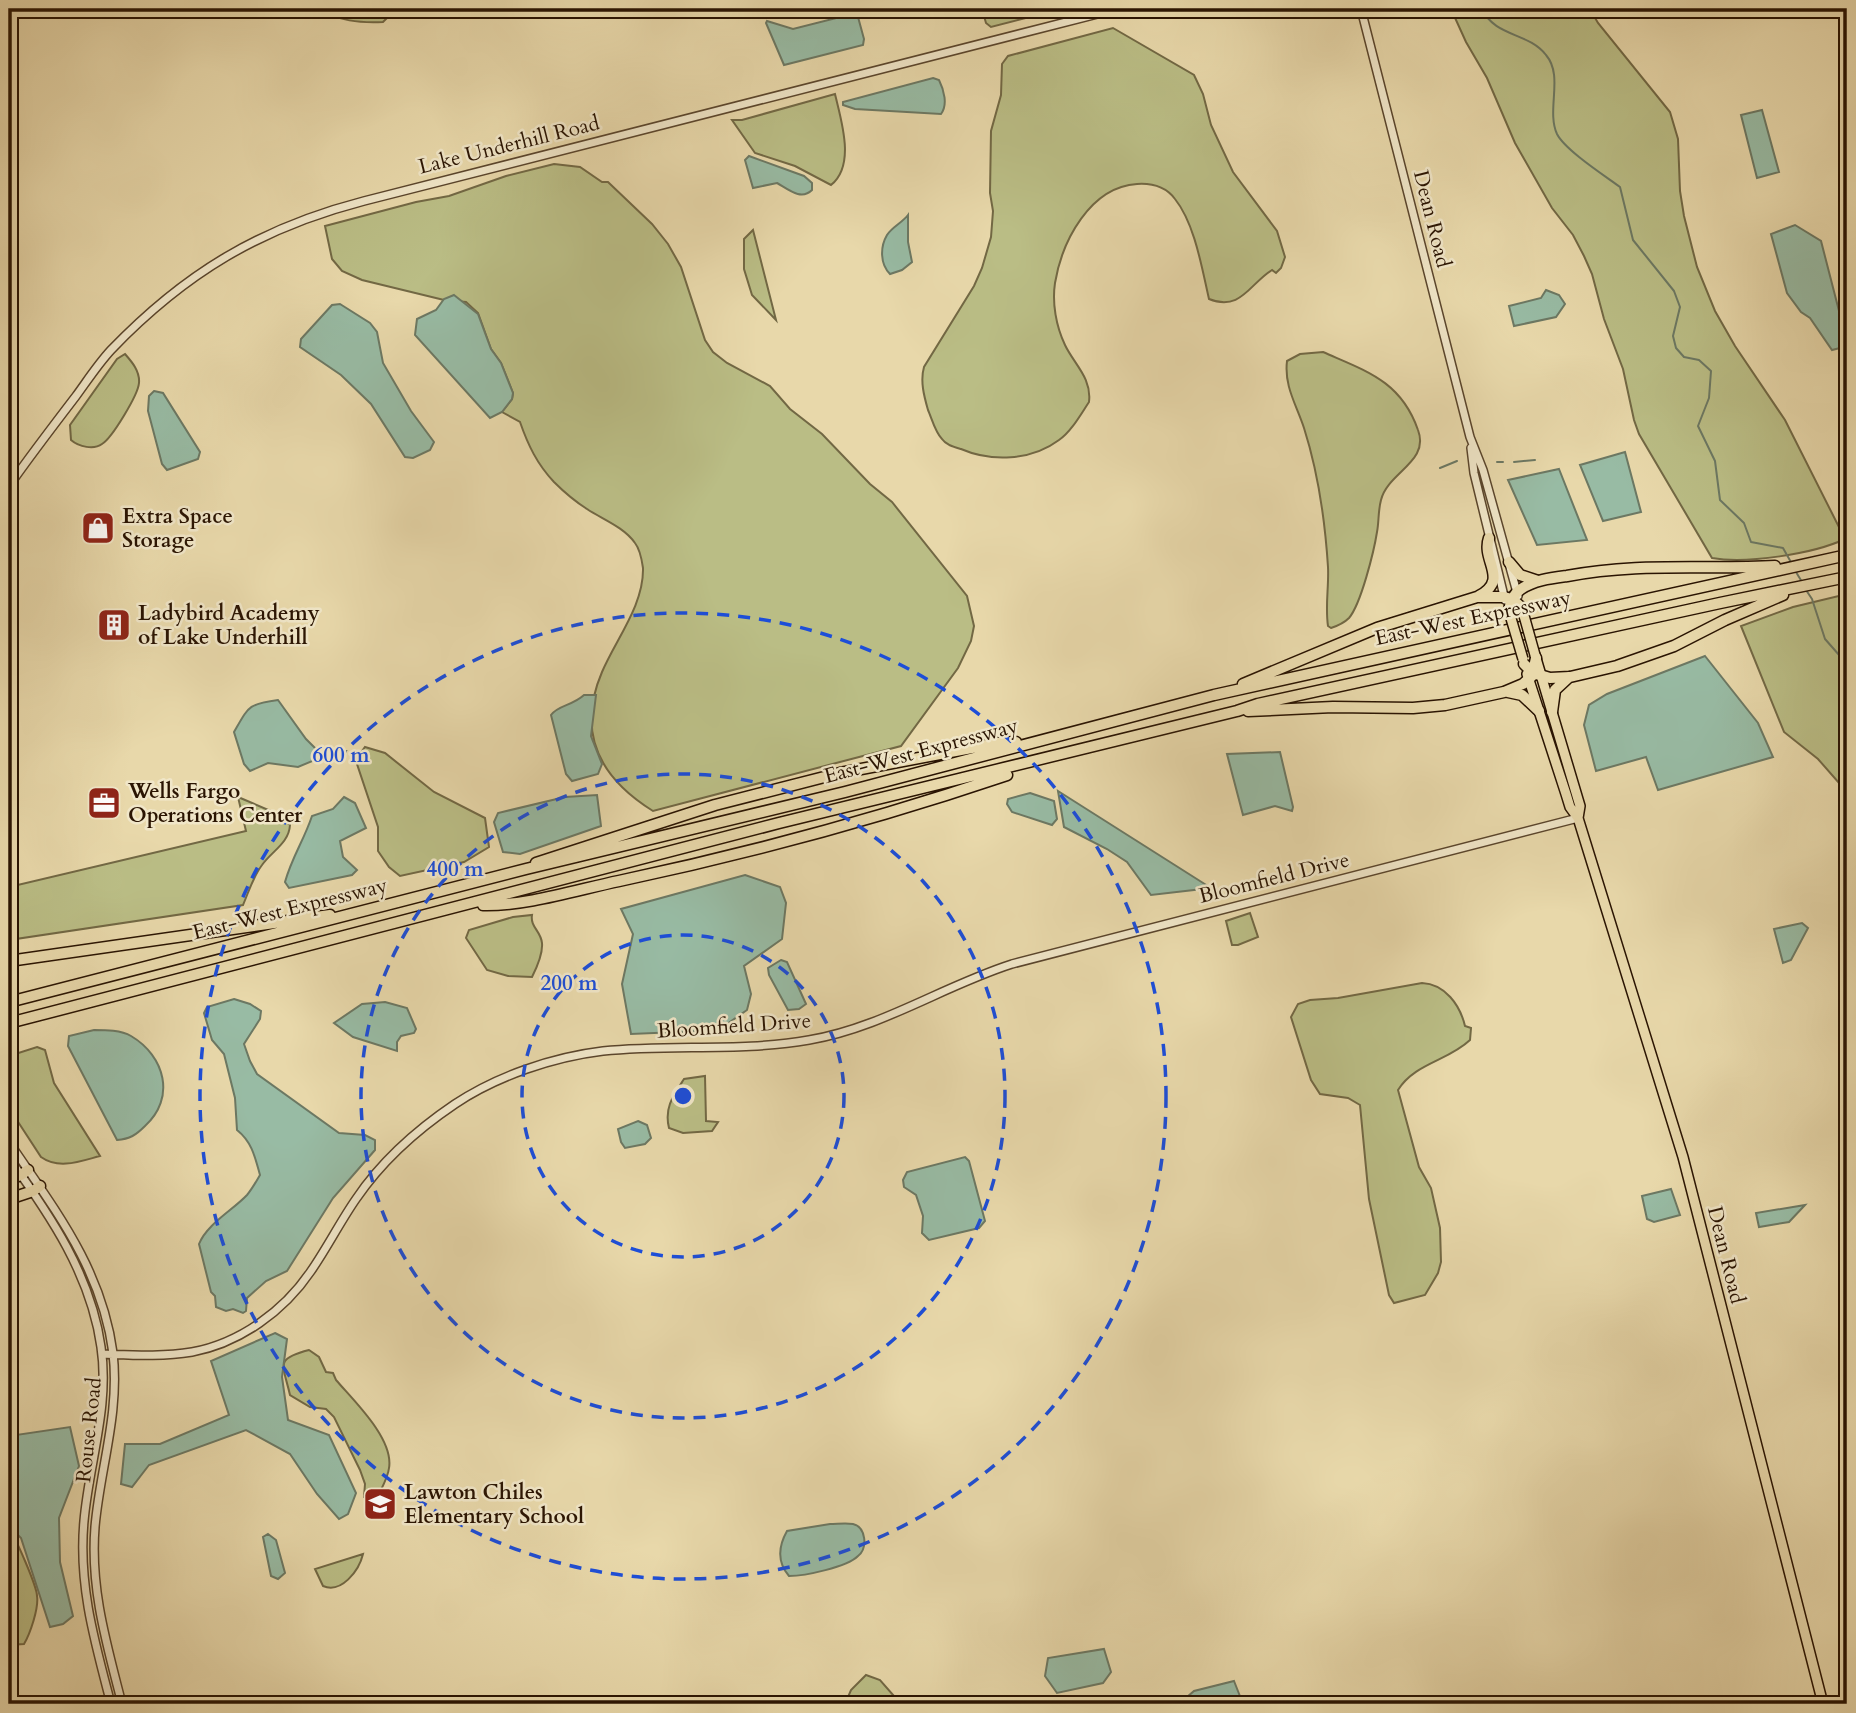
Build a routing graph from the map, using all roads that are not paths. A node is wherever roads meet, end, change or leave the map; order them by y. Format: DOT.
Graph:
graph roads {
  1 [pos="1117,9"];
  2 [pos="1361,9"];
  3 [pos="1470,437"];
  4 [pos="9,486"];
  5 [pos="1489,538"];
  6 [pos="1847,555"];
  7 [pos="1509,562"];
  8 [pos="1804,564"];
  9 [pos="1847,577"];
  10 [pos="1539,582"];
  11 [pos="1800,587"];
  12 [pos="1511,596"];
  13 [pos="1477,597"];
  14 [pos="1522,610"];
  15 [pos="1509,613"];
  16 [pos="1536,657"];
  17 [pos="1523,661"];
  18 [pos="1535,677"];
  19 [pos="1570,677"];
  20 [pos="1504,692"];
  21 [pos="1214,695"];
  22 [pos="1237,711"];
  23 [pos="1539,711"];
  24 [pos="1552,712"];
  25 [pos="1029,742"];
  26 [pos="1030,763"];
  27 [pos="1578,818"];
  28 [pos="527,869"];
  29 [pos="472,904"];
  30 [pos="345,914"];
  31 [pos="9,961"];
  32 [pos="9,1002"];
  33 [pos="9,1023"];
  34 [pos="9,1142"];
  35 [pos="9,1158"];
  36 [pos="25,1173"];
  37 [pos="9,1179"];
  38 [pos="36,1189"];
  39 [pos="9,1199"];
  40 [pos="102,1354"];
  41 [pos="113,1354"];
  42 [pos="111,1704"];
  43 [pos="122,1704"];
  44 [pos="1823,1704"];
  1 -- 4 [label="street, Lake Underhill Road"];
  2 -- 3 [label="street, Dean Road"];
  3 -- 5 [label="street, Dean Road"];
  3 -- 7 [label="street, Dean Road"];
  5 -- 12 [label="street, Dean Road"];
  5 -- 13 [label="highway"];
  6 -- 8 [label="highway, East-West Expressway"];
  7 -- 10 [label="highway"];
  7 -- 12 [label="street, Dean Road"];
  8 -- 10 [label="highway"];
  8 -- 21 [label="highway, East-West Expressway"];
  9 -- 11 [label="highway, East-West Expressway"];
  10 -- 12 [label="highway"];
  11 -- 19 [label="highway"];
  11 -- 22 [label="highway, East-West Expressway"];
  12 -- 13 [label="highway"];
  12 -- 14 [label="highway"];
  12 -- 15 [label="highway"];
  13 -- 21 [label="highway"];
  14 -- 16 [label="main road, bridge"];
  15 -- 17 [label="main road, bridge"];
  16 -- 18 [label="highway"];
  17 -- 18 [label="highway"];
  18 -- 19 [label="highway"];
  18 -- 20 [label="highway"];
  18 -- 23 [label="main road, Dean Road"];
  18 -- 24 [label="main road, Dean Road"];
  19 -- 24 [label="highway"];
  20 -- 22 [label="highway"];
  20 -- 23 [label="highway"];
  21 -- 25 [label="highway, East-West Expressway"];
  22 -- 26 [label="highway, East-West Expressway"];
  23 -- 27 [label="main road, Dean Road"];
  24 -- 27 [label="main road, Dean Road"];
  25 -- 28 [label="highway, East-West Expressway"];
  25 -- 28 [label="highway"];
  26 -- 29 [label="highway, East-West Expressway"];
  26 -- 29 [label="highway"];
  27 -- 41 [label="street, Bloomfield Drive"];
  27 -- 44 [label="main road, Dean Road"];
  28 -- 30 [label="highway, East-West Expressway"];
  29 -- 33 [label="highway, East-West Expressway"];
  30 -- 31 [label="highway"];
  30 -- 32 [label="highway, East-West Expressway"];
  34 -- 36 [label="street, Rouse Road"];
  35 -- 36 [label="street, Rouse Road"];
  36 -- 37 [label="highway"];
  36 -- 38 [label="street, Rouse Road"];
  38 -- 39 [label="highway"];
  38 -- 40 [label="street, Rouse Road"];
  38 -- 41 [label="street, Rouse Road"];
  40 -- 41 [label="street, Bloomfield Drive"];
  40 -- 42 [label="street, Rouse Road"];
  41 -- 43 [label="street, Rouse Road"];
}
